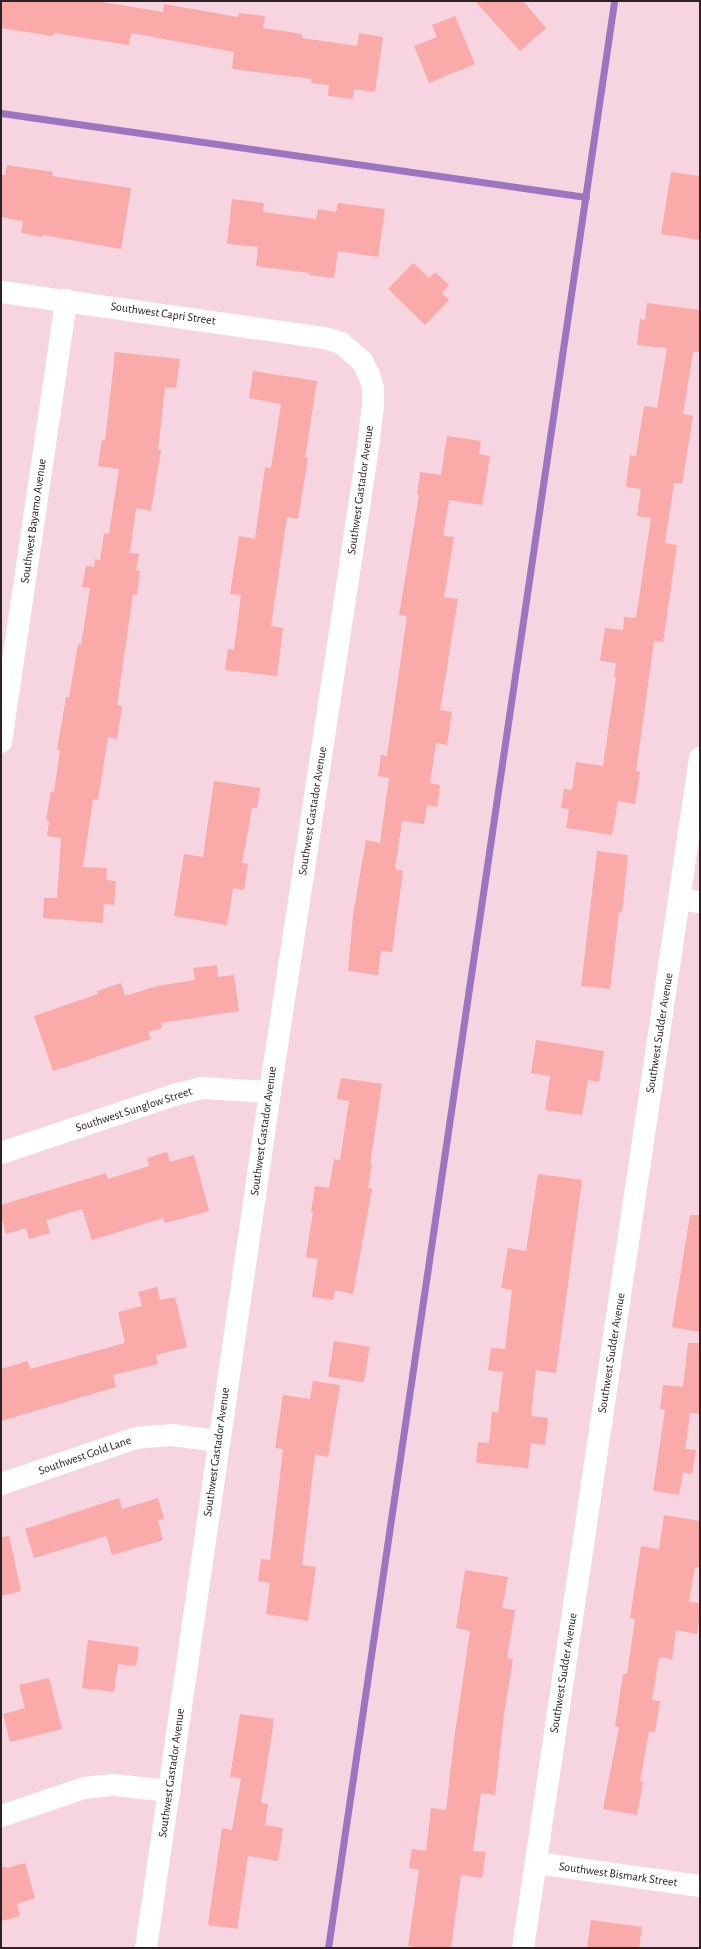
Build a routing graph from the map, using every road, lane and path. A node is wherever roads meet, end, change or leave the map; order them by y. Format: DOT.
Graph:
graph roads {
  1 [pos="1,292"];
  2 [pos="66,300"];
  3 [pos="325,338"];
  4 [pos="1,742"];
  5 [pos="700,758"];
  6 [pos="690,900"];
  7 [pos="270,1092"];
  8 [pos="1,1153"];
  9 [pos="219,1441"];
  10 [pos="1,1484"];
  11 [pos="170,1791"];
  12 [pos="1,1816"];
  13 [pos="536,1863"];
  14 [pos="700,1886"];
  15 [pos="146,1948"];
  16 [pos="523,1948"];
  1 -- 2 [label="street, Southwest Capri Street"];
  2 -- 3 [label="street, Southwest Capri Street"];
  2 -- 4 [label="street, Southwest Bayamo Avenue"];
  3 -- 7 [label="street, Southwest Gastador Avenue"];
  5 -- 6 [label="street, Southwest Sudder Avenue"];
  6 -- 13 [label="street, Southwest Sudder Avenue"];
  7 -- 8 [label="street, Southwest Sunglow Street"];
  7 -- 9 [label="street, Southwest Gastador Avenue"];
  9 -- 10 [label="street, Southwest Gold Lane"];
  9 -- 11 [label="street, Southwest Gastador Avenue"];
  11 -- 12 [label="street"];
  11 -- 15 [label="street, Southwest Gastador Avenue"];
  13 -- 14 [label="street, Southwest Bismark Street"];
  13 -- 16 [label="street, Southwest Sudder Avenue"];
}
